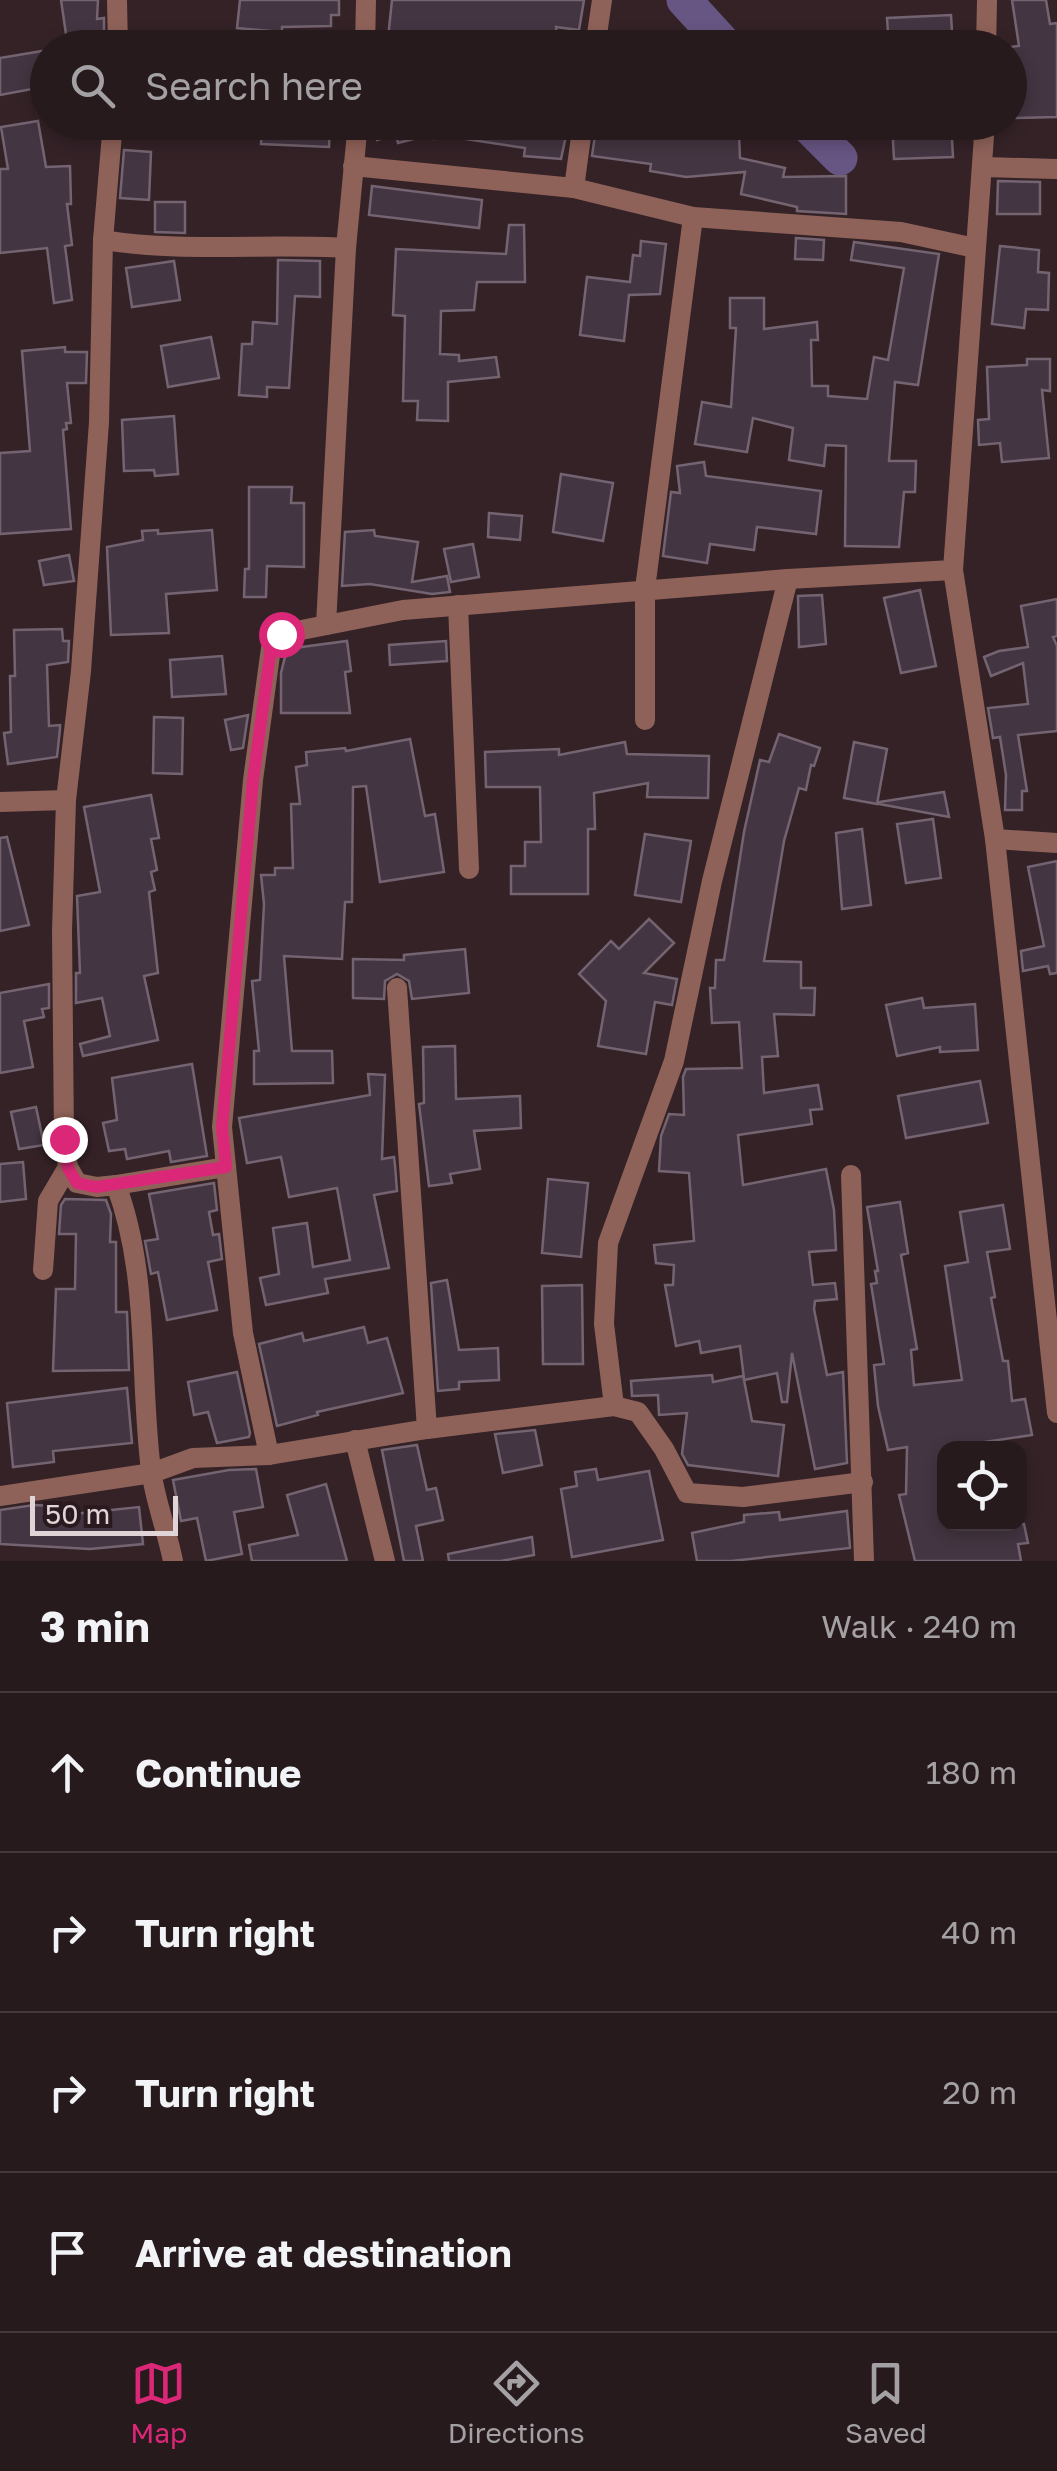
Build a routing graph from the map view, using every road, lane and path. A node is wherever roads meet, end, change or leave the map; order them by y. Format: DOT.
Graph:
graph roads {
  1 [pos="117,0"];
  2 [pos="366,0"];
  3 [pos="602,0"];
  4 [pos="987,0"];
  5 [pos="118,30"];
  6 [pos="365,30"];
  7 [pos="597,30"];
  8 [pos="986,30"];
  9 [pos="111,140"];
  10 [pos="356,140"];
  11 [pos="581,140"];
  12 [pos="985,140"];
  13 [pos="354,166"];
  14 [pos="984,166"];
  15 [pos="1057,169"];
  16 [pos="574,188"];
  17 [pos="693,217"];
  18 [pos="103,240"];
  19 [pos="346,248"];
  20 [pos="975,248"];
  21 [pos="953,570"];
  22 [pos="788,578"];
  23 [pos="646,590"];
  24 [pos="458,605"];
  25 [pos="326,625"];
  26 [pos="646,720"];
  27 [pos="66,800"];
  28 [pos="0,802"];
  29 [pos="995,839"];
  30 [pos="1057,843"];
  31 [pos="469,869"];
  32 [pos="396,988"];
  33 [pos="226,1167"];
  34 [pos="68,1168"];
  35 [pos="851,1175"];
  36 [pos="116,1184"];
  37 [pos="1034,1200"];
  38 [pos="1057,1200"];
  39 [pos="43,1270"];
  40 [pos="614,1406"];
  41 [pos="1057,1413"];
  42 [pos="427,1429"];
  43 [pos="355,1440"];
  44 [pos="270,1455"];
  45 [pos="152,1472"];
  46 [pos="863,1482"];
  47 [pos="0,1496"];
  48 [pos="173,1561"];
  49 [pos="385,1561"];
  50 [pos="864,1561"];
  1 -- 5 [label="street"];
  2 -- 6 [label="street"];
  3 -- 7 [label="street"];
  4 -- 8 [label="street"];
  9 -- 18 [label="street"];
  10 -- 13 [label="street"];
  11 -- 16 [label="street"];
  12 -- 14 [label="street"];
  13 -- 16 [label="street"];
  13 -- 19 [label="street"];
  14 -- 15 [label="street"];
  14 -- 20 [label="street"];
  16 -- 17 [label="street"];
  17 -- 20 [label="street"];
  17 -- 23 [label="street"];
  18 -- 19 [label="street"];
  18 -- 27 [label="street"];
  19 -- 25 [label="street"];
  20 -- 21 [label="street"];
  21 -- 22 [label="street"];
  21 -- 29 [label="street"];
  22 -- 23 [label="street"];
  22 -- 40 [label="street"];
  23 -- 24 [label="street"];
  23 -- 26 [label="street"];
  24 -- 25 [label="street"];
  24 -- 31 [label="street"];
  25 -- 33 [label="street"];
  27 -- 28 [label="street"];
  27 -- 34 [label="street"];
  29 -- 30 [label="street"];
  29 -- 37 [label="street"];
  32 -- 42 [label="street"];
  33 -- 36 [label="street"];
  33 -- 44 [label="street"];
  34 -- 36 [label="street"];
  34 -- 39 [label="street"];
  35 -- 46 [label="street"];
  36 -- 45 [label="street"];
  37 -- 38 [label="street"];
  37 -- 41 [label="street"];
  40 -- 42 [label="street"];
  40 -- 46 [label="street"];
  42 -- 43 [label="street"];
  43 -- 44 [label="street"];
  43 -- 49 [label="street"];
  44 -- 45 [label="street"];
  45 -- 47 [label="street"];
  45 -- 48 [label="street"];
  46 -- 50 [label="street"];
}
